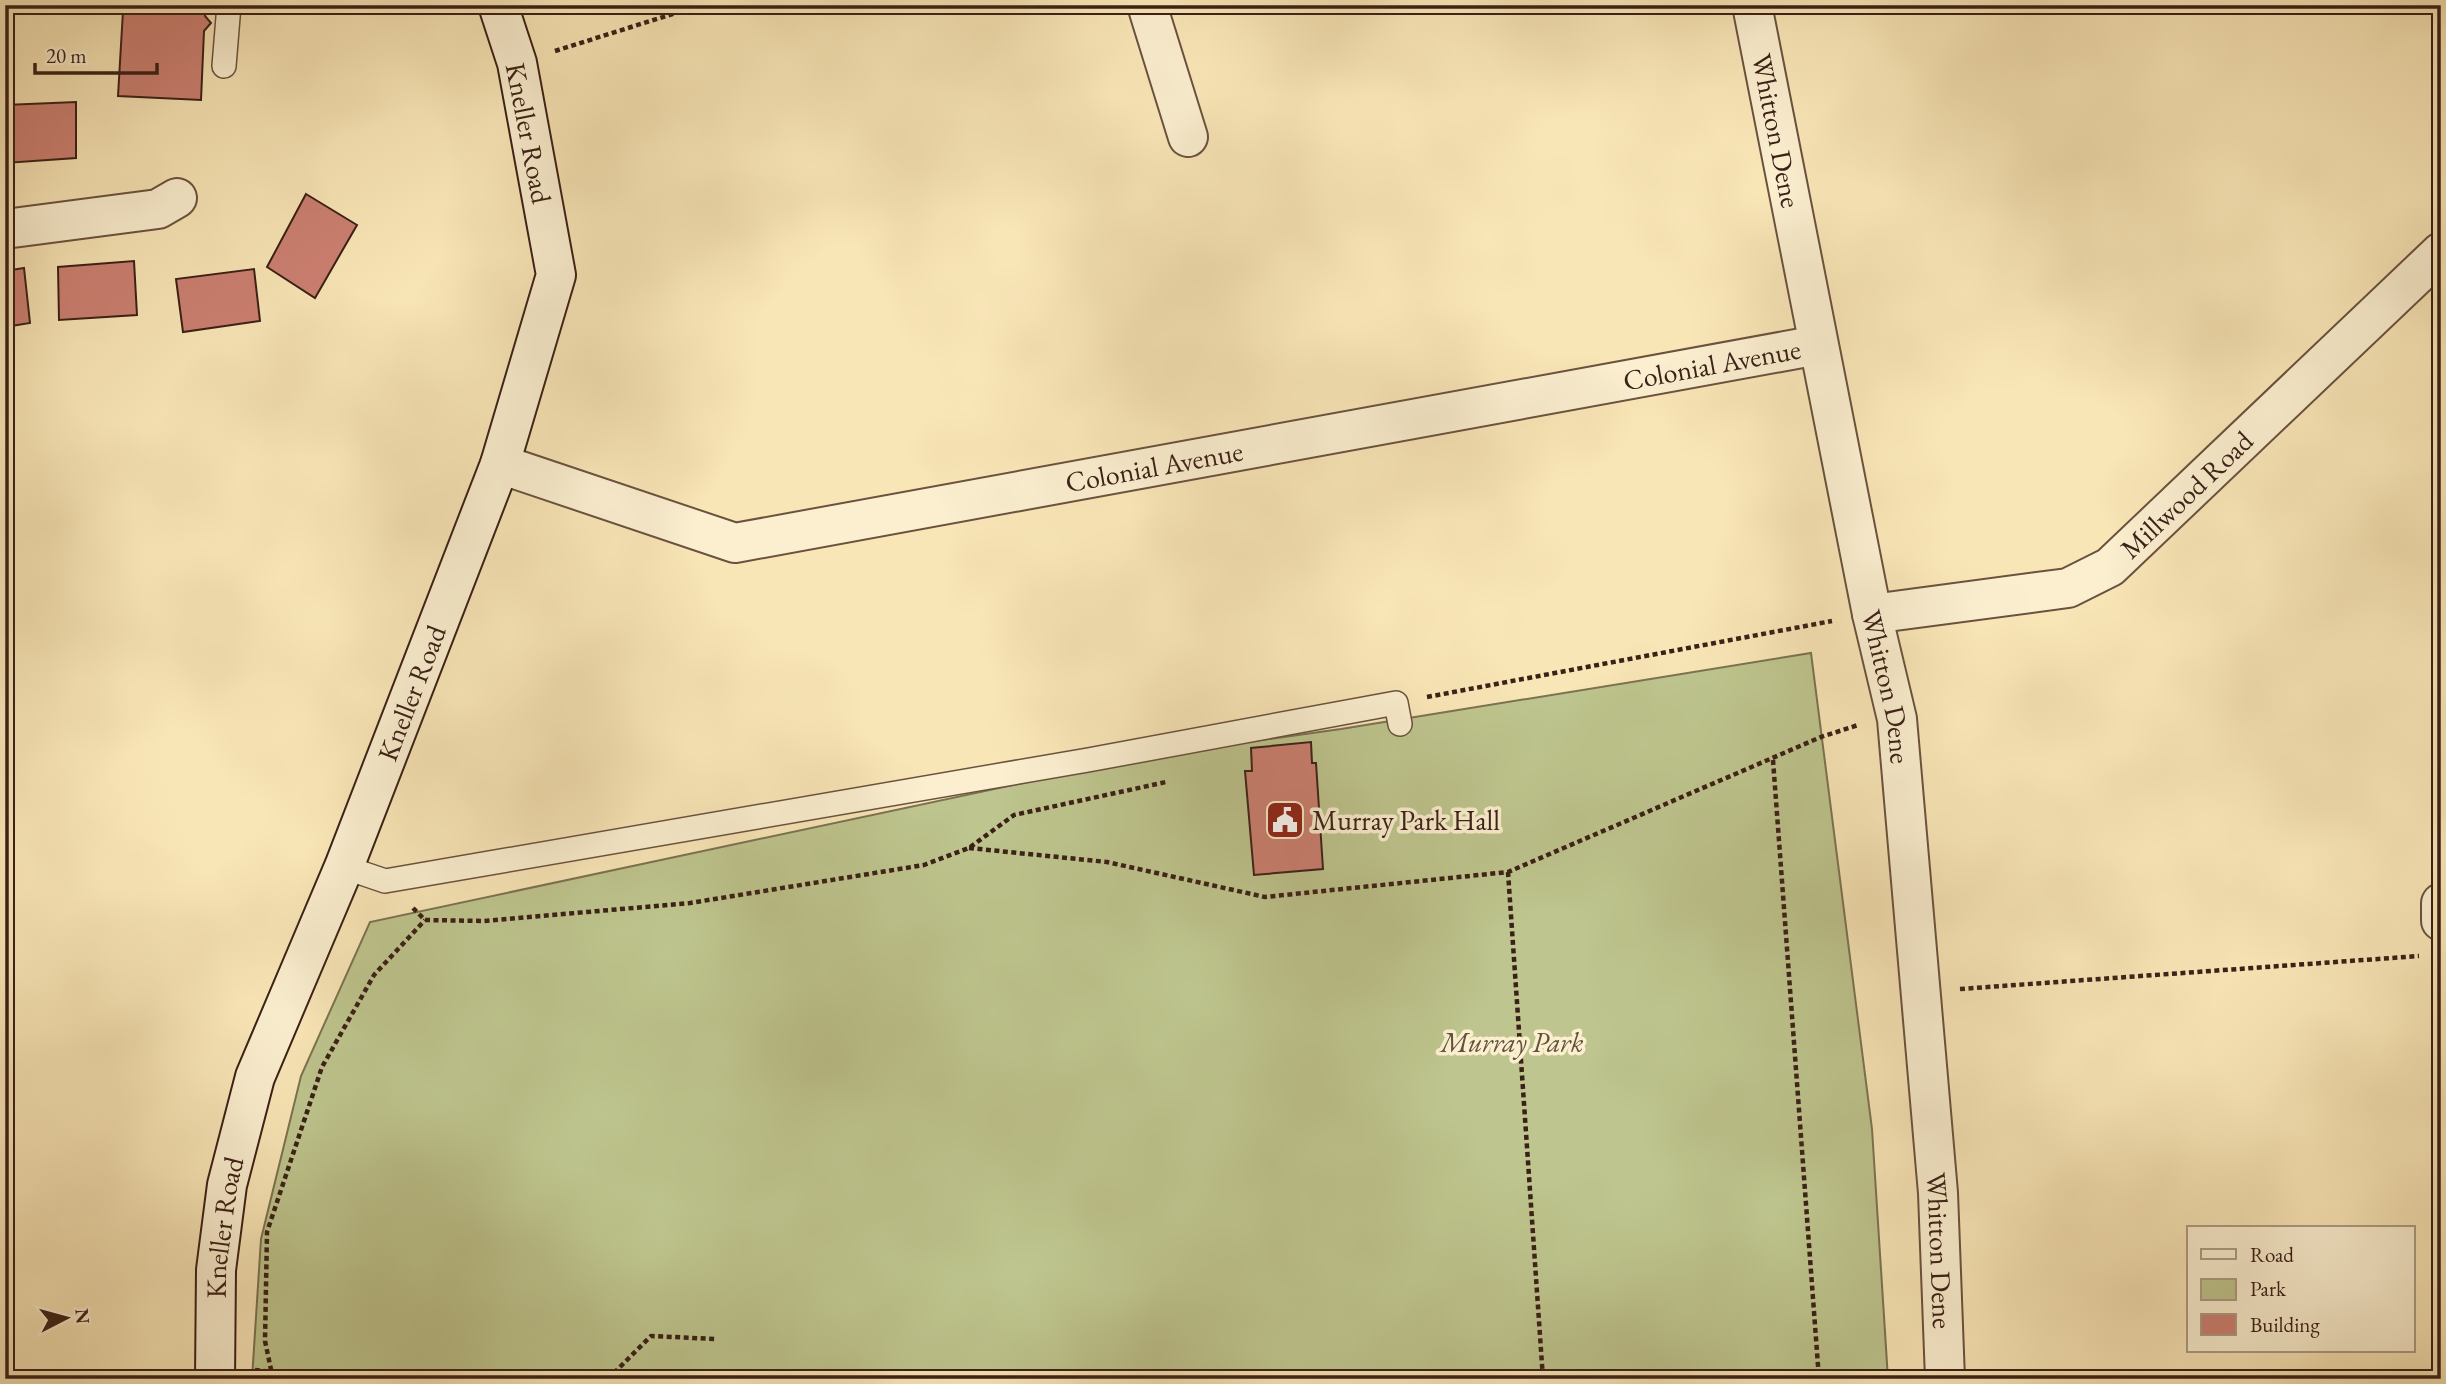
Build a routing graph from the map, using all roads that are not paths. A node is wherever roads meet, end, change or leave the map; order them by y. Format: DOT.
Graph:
graph roads {
  1 [pos="229,5"];
  2 [pos="498,5"];
  3 [pos="1147,5"];
  4 [pos="1752,5"];
  5 [pos="224,66"];
  6 [pos="1188,137"];
  7 [pos="177,198"];
  8 [pos="5,229"];
  9 [pos="2441,252"];
  10 [pos="1818,345"];
  11 [pos="500,464"];
  12 [pos="1872,614"];
  13 [pos="1398,713"];
  14 [pos="344,867"];
  15 [pos="2441,903"];
  16 [pos="2434,938"];
  17 [pos="215,1376"];
  18 [pos="1945,1379"];
  1 -- 5 [label="lane"];
  2 -- 11 [label="street, Kneller Road"];
  3 -- 6 [label="street"];
  4 -- 10 [label="street, Whitton Dene"];
  7 -- 8 [label="street"];
  9 -- 12 [label="street, Millwood Road"];
  10 -- 11 [label="street, Colonial Avenue"];
  10 -- 12 [label="street, Whitton Dene"];
  11 -- 14 [label="street, Kneller Road"];
  12 -- 18 [label="street, Whitton Dene"];
  13 -- 14 [label="lane"];
  14 -- 17 [label="street, Kneller Road"];
  15 -- 16 [label="street"];
}
